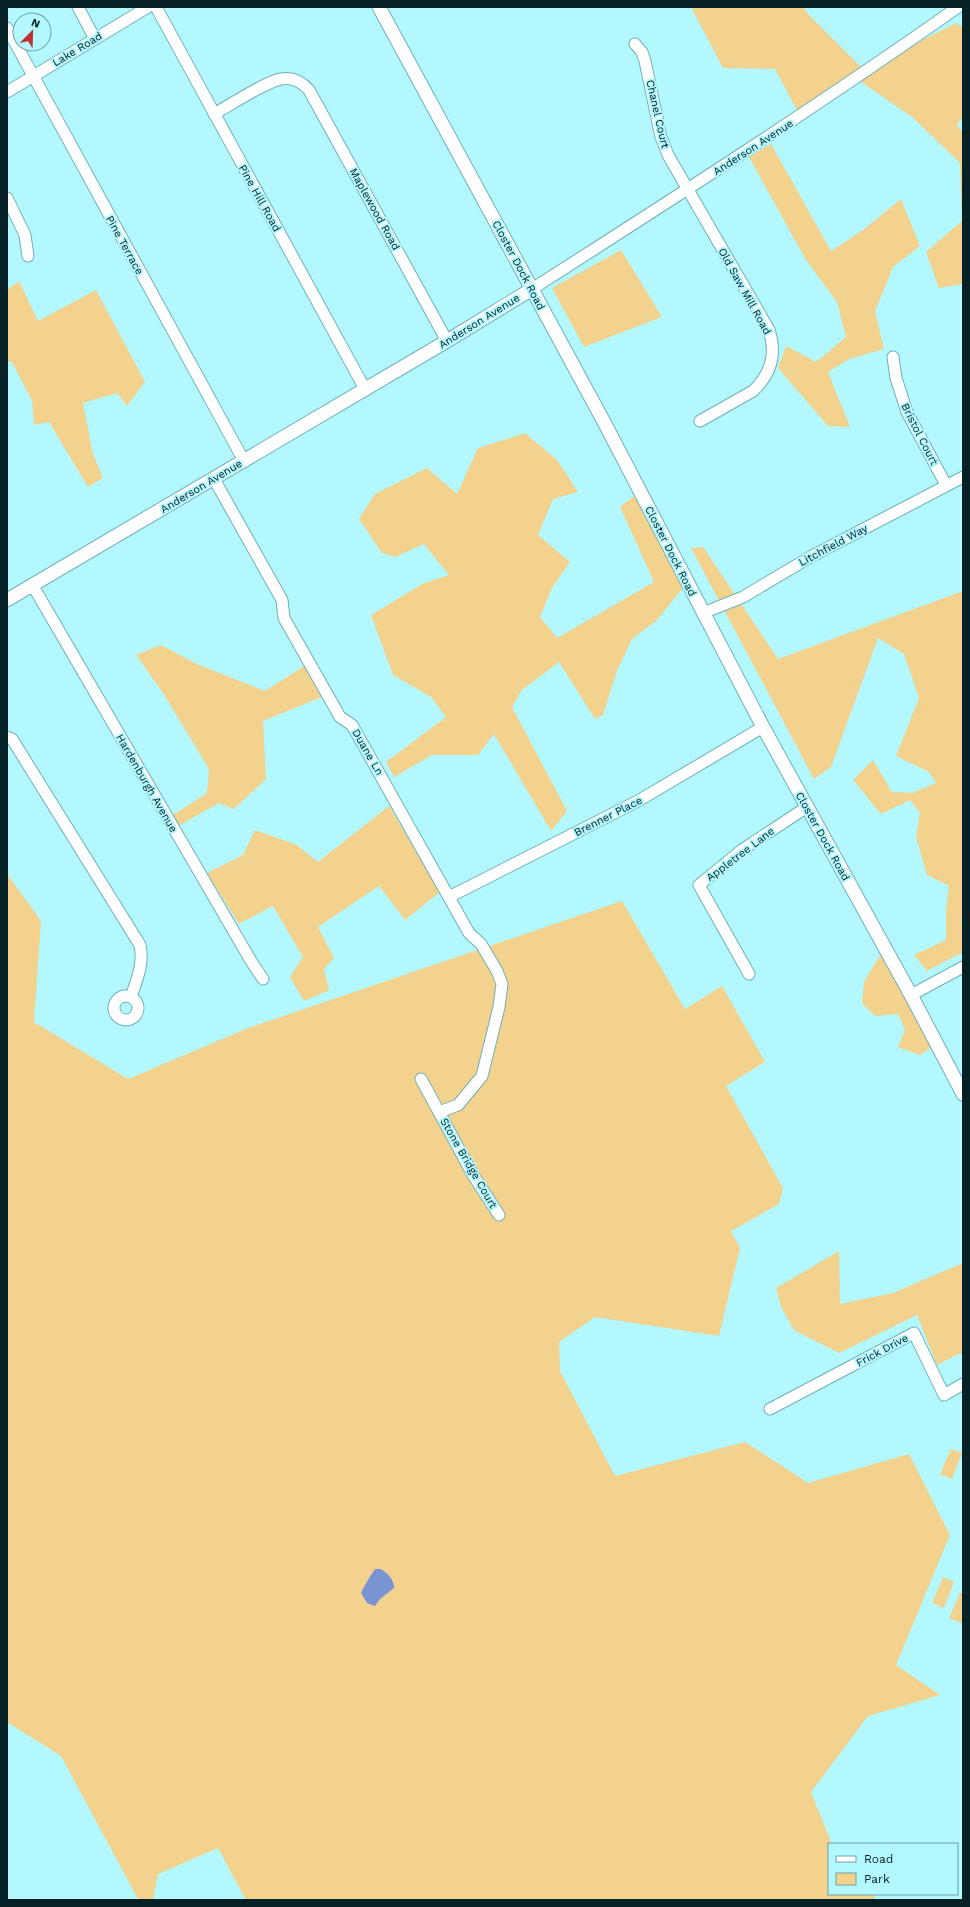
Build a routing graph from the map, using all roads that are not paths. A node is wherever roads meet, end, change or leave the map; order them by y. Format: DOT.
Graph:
graph roads {
  1 [pos="78,7"];
  2 [pos="148,7"];
  3 [pos="156,7"];
  4 [pos="379,7"];
  5 [pos="958,7"];
  6 [pos="7,28"];
  7 [pos="95,39"];
  8 [pos="635,44"];
  9 [pos="33,76"];
  10 [pos="7,92"];
  11 [pos="214,114"];
  12 [pos="685,186"];
  13 [pos="7,198"];
  14 [pos="28,256"];
  15 [pos="532,289"];
  16 [pos="447,341"];
  17 [pos="893,357"];
  18 [pos="365,390"];
  19 [pos="700,421"];
  20 [pos="244,461"];
  21 [pos="963,477"];
  22 [pos="214,479"];
  23 [pos="946,485"];
  24 [pos="33,586"];
  25 [pos="7,600"];
  26 [pos="703,613"];
  27 [pos="763,727"];
  28 [pos="7,737"];
  29 [pos="807,807"];
  30 [pos="449,897"];
  31 [pos="963,967"];
  32 [pos="749,974"];
  33 [pos="263,979"];
  34 [pos="911,995"];
  35 [pos="131,997"];
  36 [pos="499,1007"];
  37 [pos="421,1079"];
  38 [pos="963,1094"];
  39 [pos="439,1112"];
  40 [pos="499,1215"];
  41 [pos="963,1384"];
  42 [pos="770,1409"];
  1 -- 7 [label="street"];
  2 -- 7 [label="street, Lake Road"];
  3 -- 11 [label="street, Pine Hill Road"];
  4 -- 15 [label="main road, Closter Dock Road"];
  5 -- 12 [label="street, Anderson Avenue"];
  6 -- 9 [label="street, Pine Terrace"];
  7 -- 9 [label="street, Lake Road"];
  8 -- 12 [label="street, Chanel Court"];
  9 -- 10 [label="street, Lake Road"];
  9 -- 20 [label="street, Pine Terrace"];
  11 -- 16 [label="street, Maplewood Road"];
  11 -- 18 [label="street, Pine Hill Road"];
  12 -- 15 [label="street, Anderson Avenue"];
  12 -- 19 [label="street, Old Saw Mill Road"];
  13 -- 14 [label="street"];
  15 -- 16 [label="main road, Anderson Avenue"];
  15 -- 26 [label="main road, Closter Dock Road"];
  16 -- 18 [label="main road, Anderson Avenue"];
  17 -- 23 [label="street, Bristol Court"];
  18 -- 20 [label="main road, Anderson Avenue"];
  20 -- 22 [label="main road, Anderson Avenue"];
  21 -- 23 [label="street, Litchfield Way"];
  22 -- 24 [label="main road, Anderson Avenue"];
  22 -- 30 [label="street, Duane Ln"];
  23 -- 26 [label="street, Litchfield Way"];
  24 -- 25 [label="main road, Anderson Avenue"];
  24 -- 33 [label="street, Hardenburgh Avenue"];
  26 -- 27 [label="main road, Closter Dock Road"];
  27 -- 29 [label="main road, Closter Dock Road"];
  27 -- 30 [label="street, Brenner Place"];
  28 -- 35 [label="street"];
  29 -- 32 [label="street, Appletree Lane"];
  29 -- 34 [label="main road, Closter Dock Road"];
  30 -- 36 [label="street, Duane Ln"];
  31 -- 34 [label="street"];
  34 -- 38 [label="main road, Closter Dock Road"];
  36 -- 39 [label="street, Stone Bridge Court"];
  37 -- 39 [label="street, Stone Bridge Court"];
  39 -- 40 [label="street, Stone Bridge Court"];
  41 -- 42 [label="street, Frick Drive"];
}
